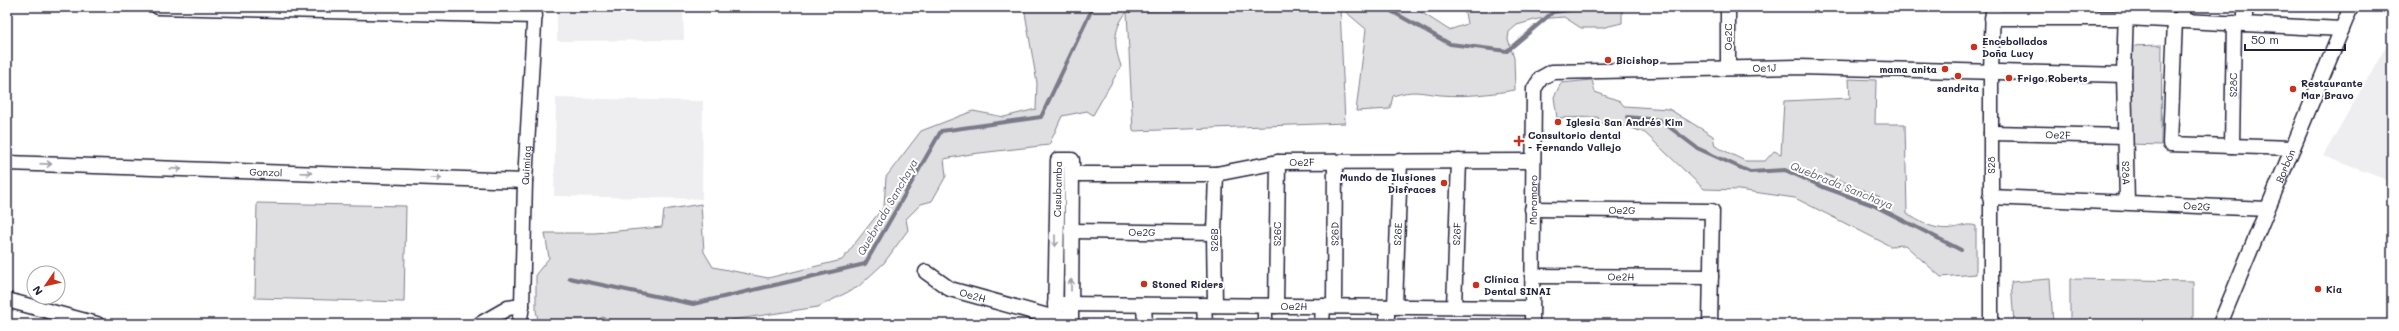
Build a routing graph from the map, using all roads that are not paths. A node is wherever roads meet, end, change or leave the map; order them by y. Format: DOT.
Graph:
graph roads {
  1 [pos="158,7"];
  2 [pos="167,7"];
  3 [pos="1728,7"];
  4 [pos="2245,7"];
  5 [pos="2351,7"];
  6 [pos="535,11"];
  7 [pos="1993,13"];
  8 [pos="2126,13"];
  9 [pos="2180,16"];
  10 [pos="2240,23"];
  11 [pos="2342,29"];
  12 [pos="1728,67"];
  13 [pos="1991,72"];
  14 [pos="2124,75"];
  15 [pos="1541,78"];
  16 [pos="1991,133"];
  17 [pos="2125,136"];
  18 [pos="2232,146"];
  19 [pos="2293,148"];
  20 [pos="1400,161"];
  21 [pos="1459,161"];
  22 [pos="1533,161"];
  23 [pos="1278,162"];
  24 [pos="1334,162"];
  25 [pos="7,163"];
  26 [pos="1072,174"];
  27 [pos="1216,174"];
  28 [pos="526,181"];
  29 [pos="1990,197"];
  30 [pos="2127,202"];
  31 [pos="1532,209"];
  32 [pos="2268,209"];
  33 [pos="1071,230"];
  34 [pos="1214,233"];
  35 [pos="926,272"];
  36 [pos="1532,276"];
  37 [pos="1711,277"];
  38 [pos="7,300"];
  39 [pos="1055,304"];
  40 [pos="1071,304"];
  41 [pos="1144,305"];
  42 [pos="1210,305"];
  43 [pos="522,306"];
  44 [pos="1270,306"];
  45 [pos="1328,306"];
  46 [pos="1391,307"];
  47 [pos="1454,307"];
  48 [pos="1532,308"];
  49 [pos="1055,321"];
  50 [pos="1071,321"];
  51 [pos="97,324"];
  52 [pos="480,324"];
  53 [pos="519,324"];
  54 [pos="1145,324"];
  55 [pos="1205,324"];
  56 [pos="1264,324"];
  57 [pos="1322,324"];
  58 [pos="1387,324"];
  59 [pos="1532,324"];
  60 [pos="1710,324"];
  61 [pos="1991,324"];
  62 [pos="2220,324"];
  1 -- 2 [label="street"];
  2 -- 6 [label="street"];
  3 -- 12 [label="street, Oe2C"];
  4 -- 10 [label="street, S28C"];
  5 -- 11 [label="street, Borbón"];
  6 -- 28 [label="street, Quimiag"];
  7 -- 8 [label="street"];
  7 -- 13 [label="street, S28"];
  8 -- 9 [label="street"];
  8 -- 14 [label="street, S28A"];
  9 -- 10 [label="street"];
  9 -- 18 [label="street"];
  10 -- 11 [label="street"];
  10 -- 18 [label="street, S28C"];
  11 -- 19 [label="street, Borbón"];
  12 -- 13 [label="street, Oe1J"];
  12 -- 15 [label="street, Oe1J"];
  13 -- 14 [label="street, Oe1J"];
  13 -- 16 [label="street, S28"];
  14 -- 17 [label="street, S28A"];
  15 -- 22 [label="street, Moromoro"];
  16 -- 17 [label="street, Oe2F"];
  16 -- 29 [label="street, S28"];
  17 -- 30 [label="street, S28A"];
  18 -- 19 [label="street"];
  19 -- 32 [label="street, Borbón"];
  20 -- 21 [label="street, Oe2F"];
  20 -- 24 [label="street, Oe2F"];
  20 -- 46 [label="street, S26E"];
  21 -- 22 [label="street, Oe2F"];
  21 -- 47 [label="street, S26F"];
  22 -- 31 [label="street, Moromoro"];
  23 -- 24 [label="street, Oe2F"];
  23 -- 27 [label="street, Oe2F"];
  23 -- 44 [label="street, S26C"];
  24 -- 45 [label="street, S26D"];
  25 -- 28 [label="street, Gonzol, one-way"];
  26 -- 27 [label="street, Oe2F"];
  26 -- 33 [label="street, Cusubamba"];
  26 -- 39 [label="street, Cusubamba, one-way"];
  27 -- 34 [label="street, S26B"];
  28 -- 43 [label="street, Quimiag"];
  29 -- 30 [label="street"];
  29 -- 61 [label="street, S28"];
  30 -- 32 [label="street, Oe2G"];
  31 -- 36 [label="street, Moromoro"];
  31 -- 37 [label="street, Oe2G"];
  32 -- 62 [label="street, Borbón"];
  33 -- 34 [label="street, Oe2G"];
  40 -- 33 [label="street, Cusubamba, one-way"];
  34 -- 42 [label="street, S26B"];
  35 -- 49 [label="street, Oe2H"];
  36 -- 37 [label="street, Oe2H"];
  36 -- 48 [label="street, Moromoro"];
  37 -- 60 [label="street"];
  38 -- 51 [label="street"];
  39 -- 40 [label="street, Oe2H"];
  39 -- 49 [label="street, Cusubamba"];
  40 -- 41 [label="street, Oe2H"];
  40 -- 50 [label="street, Cusubamba"];
  41 -- 42 [label="street, Oe2H"];
  41 -- 54 [label="street"];
  42 -- 44 [label="street, Oe2H"];
  42 -- 55 [label="street, S26B"];
  43 -- 52 [label="street"];
  43 -- 53 [label="street, Quimiag"];
  44 -- 45 [label="street, Oe2H"];
  44 -- 56 [label="street, S26C"];
  45 -- 46 [label="street, Oe2H"];
  45 -- 57 [label="street, S26D"];
  46 -- 47 [label="street, Oe2H"];
  46 -- 58 [label="street, S26E"];
  47 -- 48 [label="street, Oe2H"];
  48 -- 59 [label="street, Moromoro"];
  49 -- 50 [label="street, Oe2H"];
}
